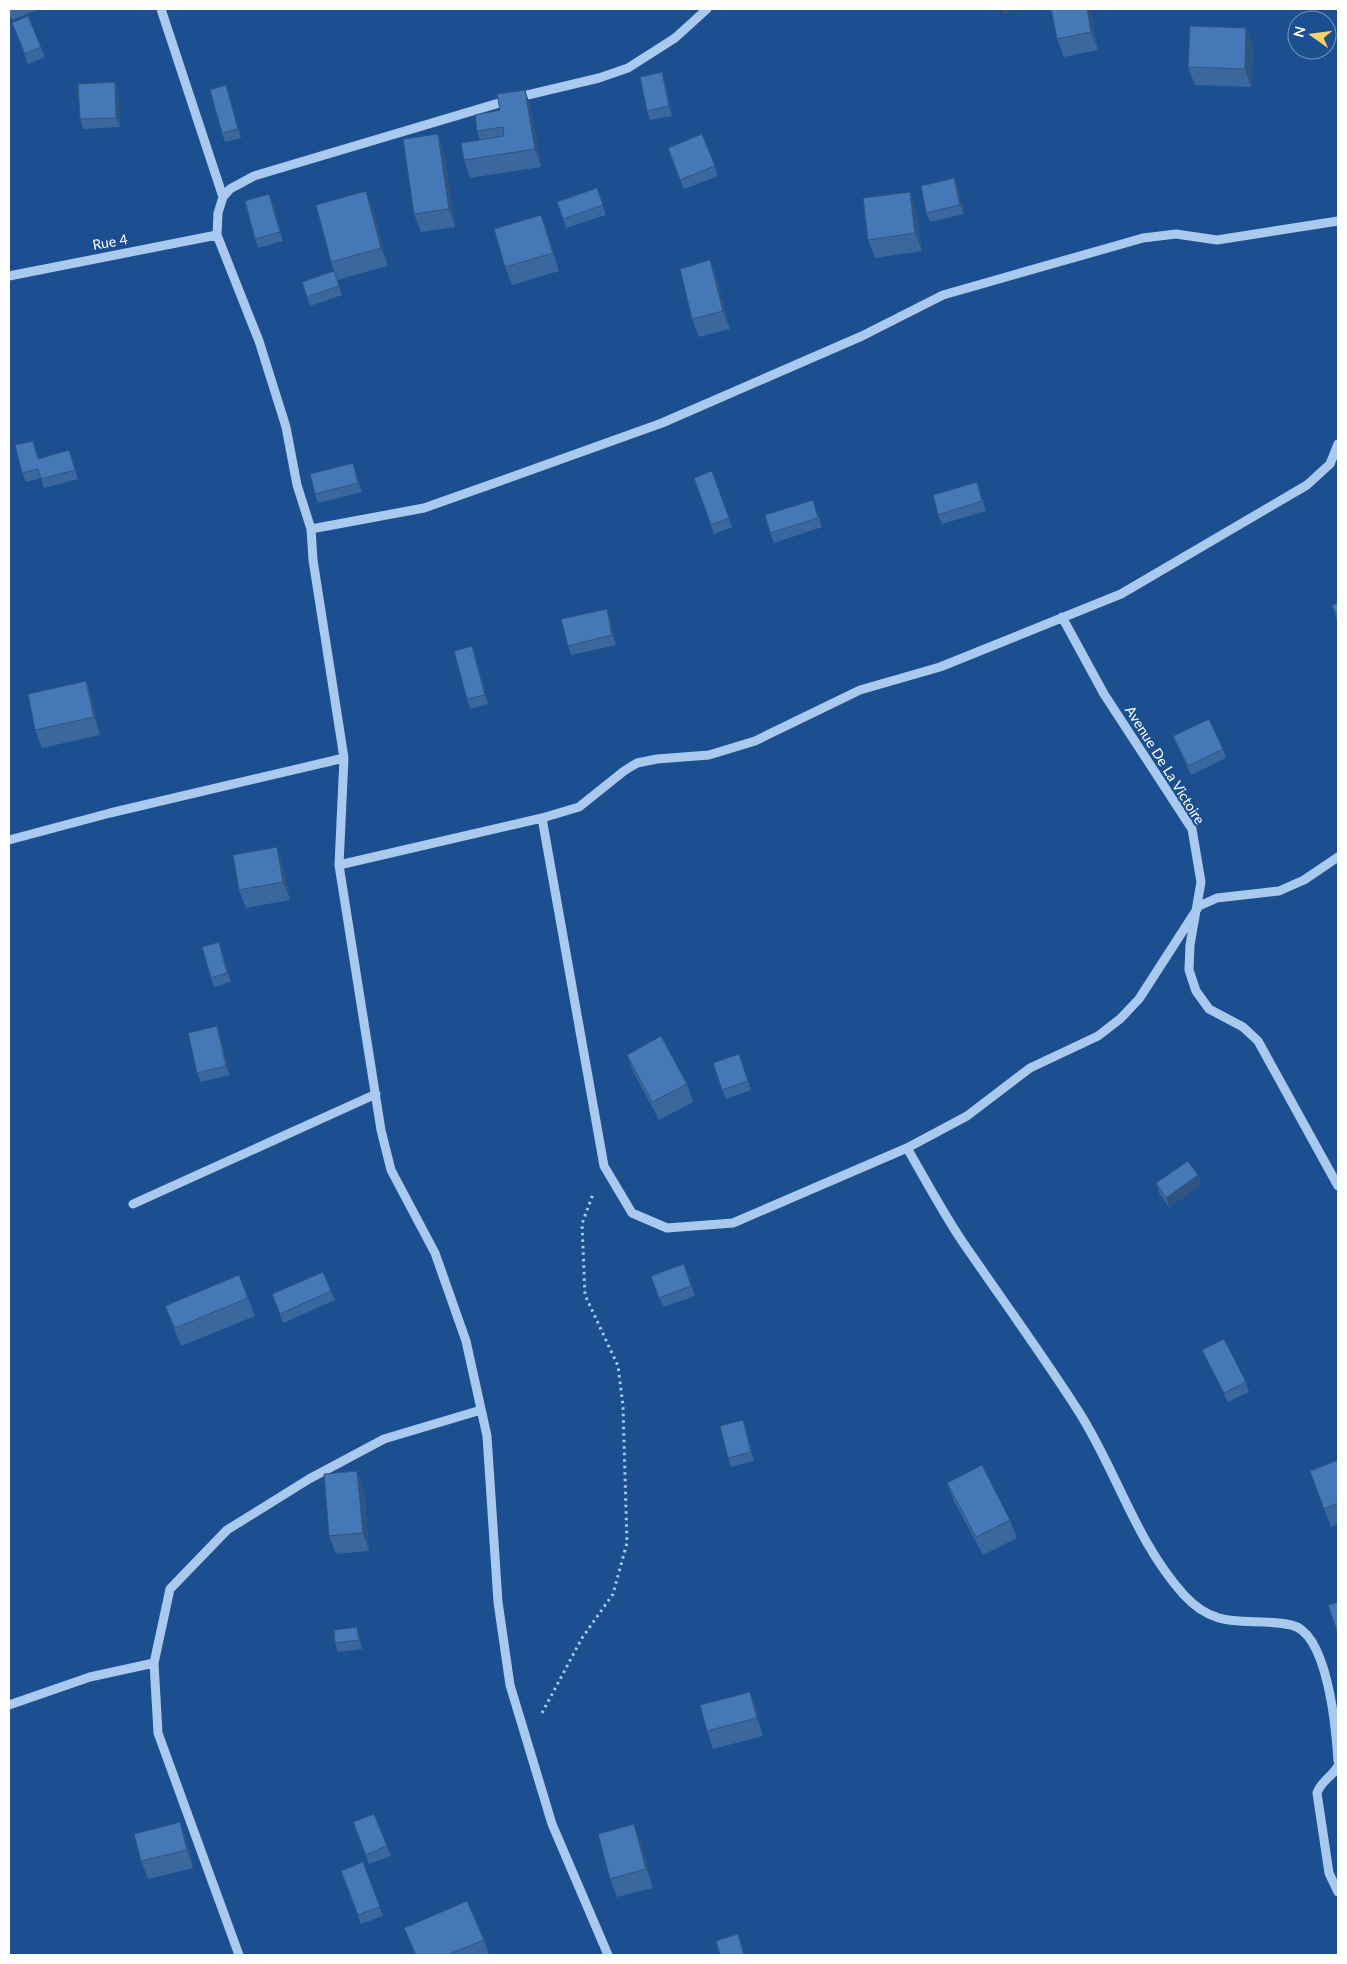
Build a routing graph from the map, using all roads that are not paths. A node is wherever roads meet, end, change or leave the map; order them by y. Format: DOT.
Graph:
graph roads {
  1 [pos="161,9"];
  2 [pos="707,9"];
  3 [pos="223,197"];
  4 [pos="1338,221"];
  5 [pos="217,235"];
  6 [pos="9,276"];
  7 [pos="1338,444"];
  8 [pos="311,529"];
  9 [pos="1062,617"];
  10 [pos="344,758"];
  11 [pos="542,818"];
  12 [pos="9,840"];
  13 [pos="1338,857"];
  14 [pos="340,865"];
  15 [pos="1199,906"];
  16 [pos="376,1094"];
  17 [pos="907,1148"];
  18 [pos="1338,1186"];
  19 [pos="133,1204"];
  20 [pos="481,1410"];
  21 [pos="154,1663"];
  22 [pos="9,1705"];
  23 [pos="1338,1762"];
  24 [pos="1338,1766"];
  25 [pos="1338,1892"];
  26 [pos="239,1955"];
  27 [pos="608,1955"];
  1 -- 3 [label="street"];
  2 -- 3 [label="street"];
  3 -- 5 [label="street"];
  4 -- 8 [label="street"];
  5 -- 6 [label="street, Rue 4"];
  5 -- 8 [label="street"];
  7 -- 9 [label="street"];
  8 -- 10 [label="street"];
  9 -- 11 [label="street"];
  9 -- 15 [label="street, Avenue De La Victoire"];
  10 -- 12 [label="street"];
  10 -- 14 [label="street"];
  11 -- 14 [label="street"];
  11 -- 17 [label="street"];
  13 -- 15 [label="street"];
  14 -- 16 [label="street"];
  15 -- 17 [label="street"];
  15 -- 18 [label="street, Avenue De La Victoire"];
  16 -- 19 [label="street"];
  16 -- 20 [label="street"];
  17 -- 23 [label="street"];
  20 -- 21 [label="street"];
  20 -- 27 [label="street"];
  21 -- 22 [label="street"];
  21 -- 26 [label="street"];
  24 -- 25 [label="street"];
}
